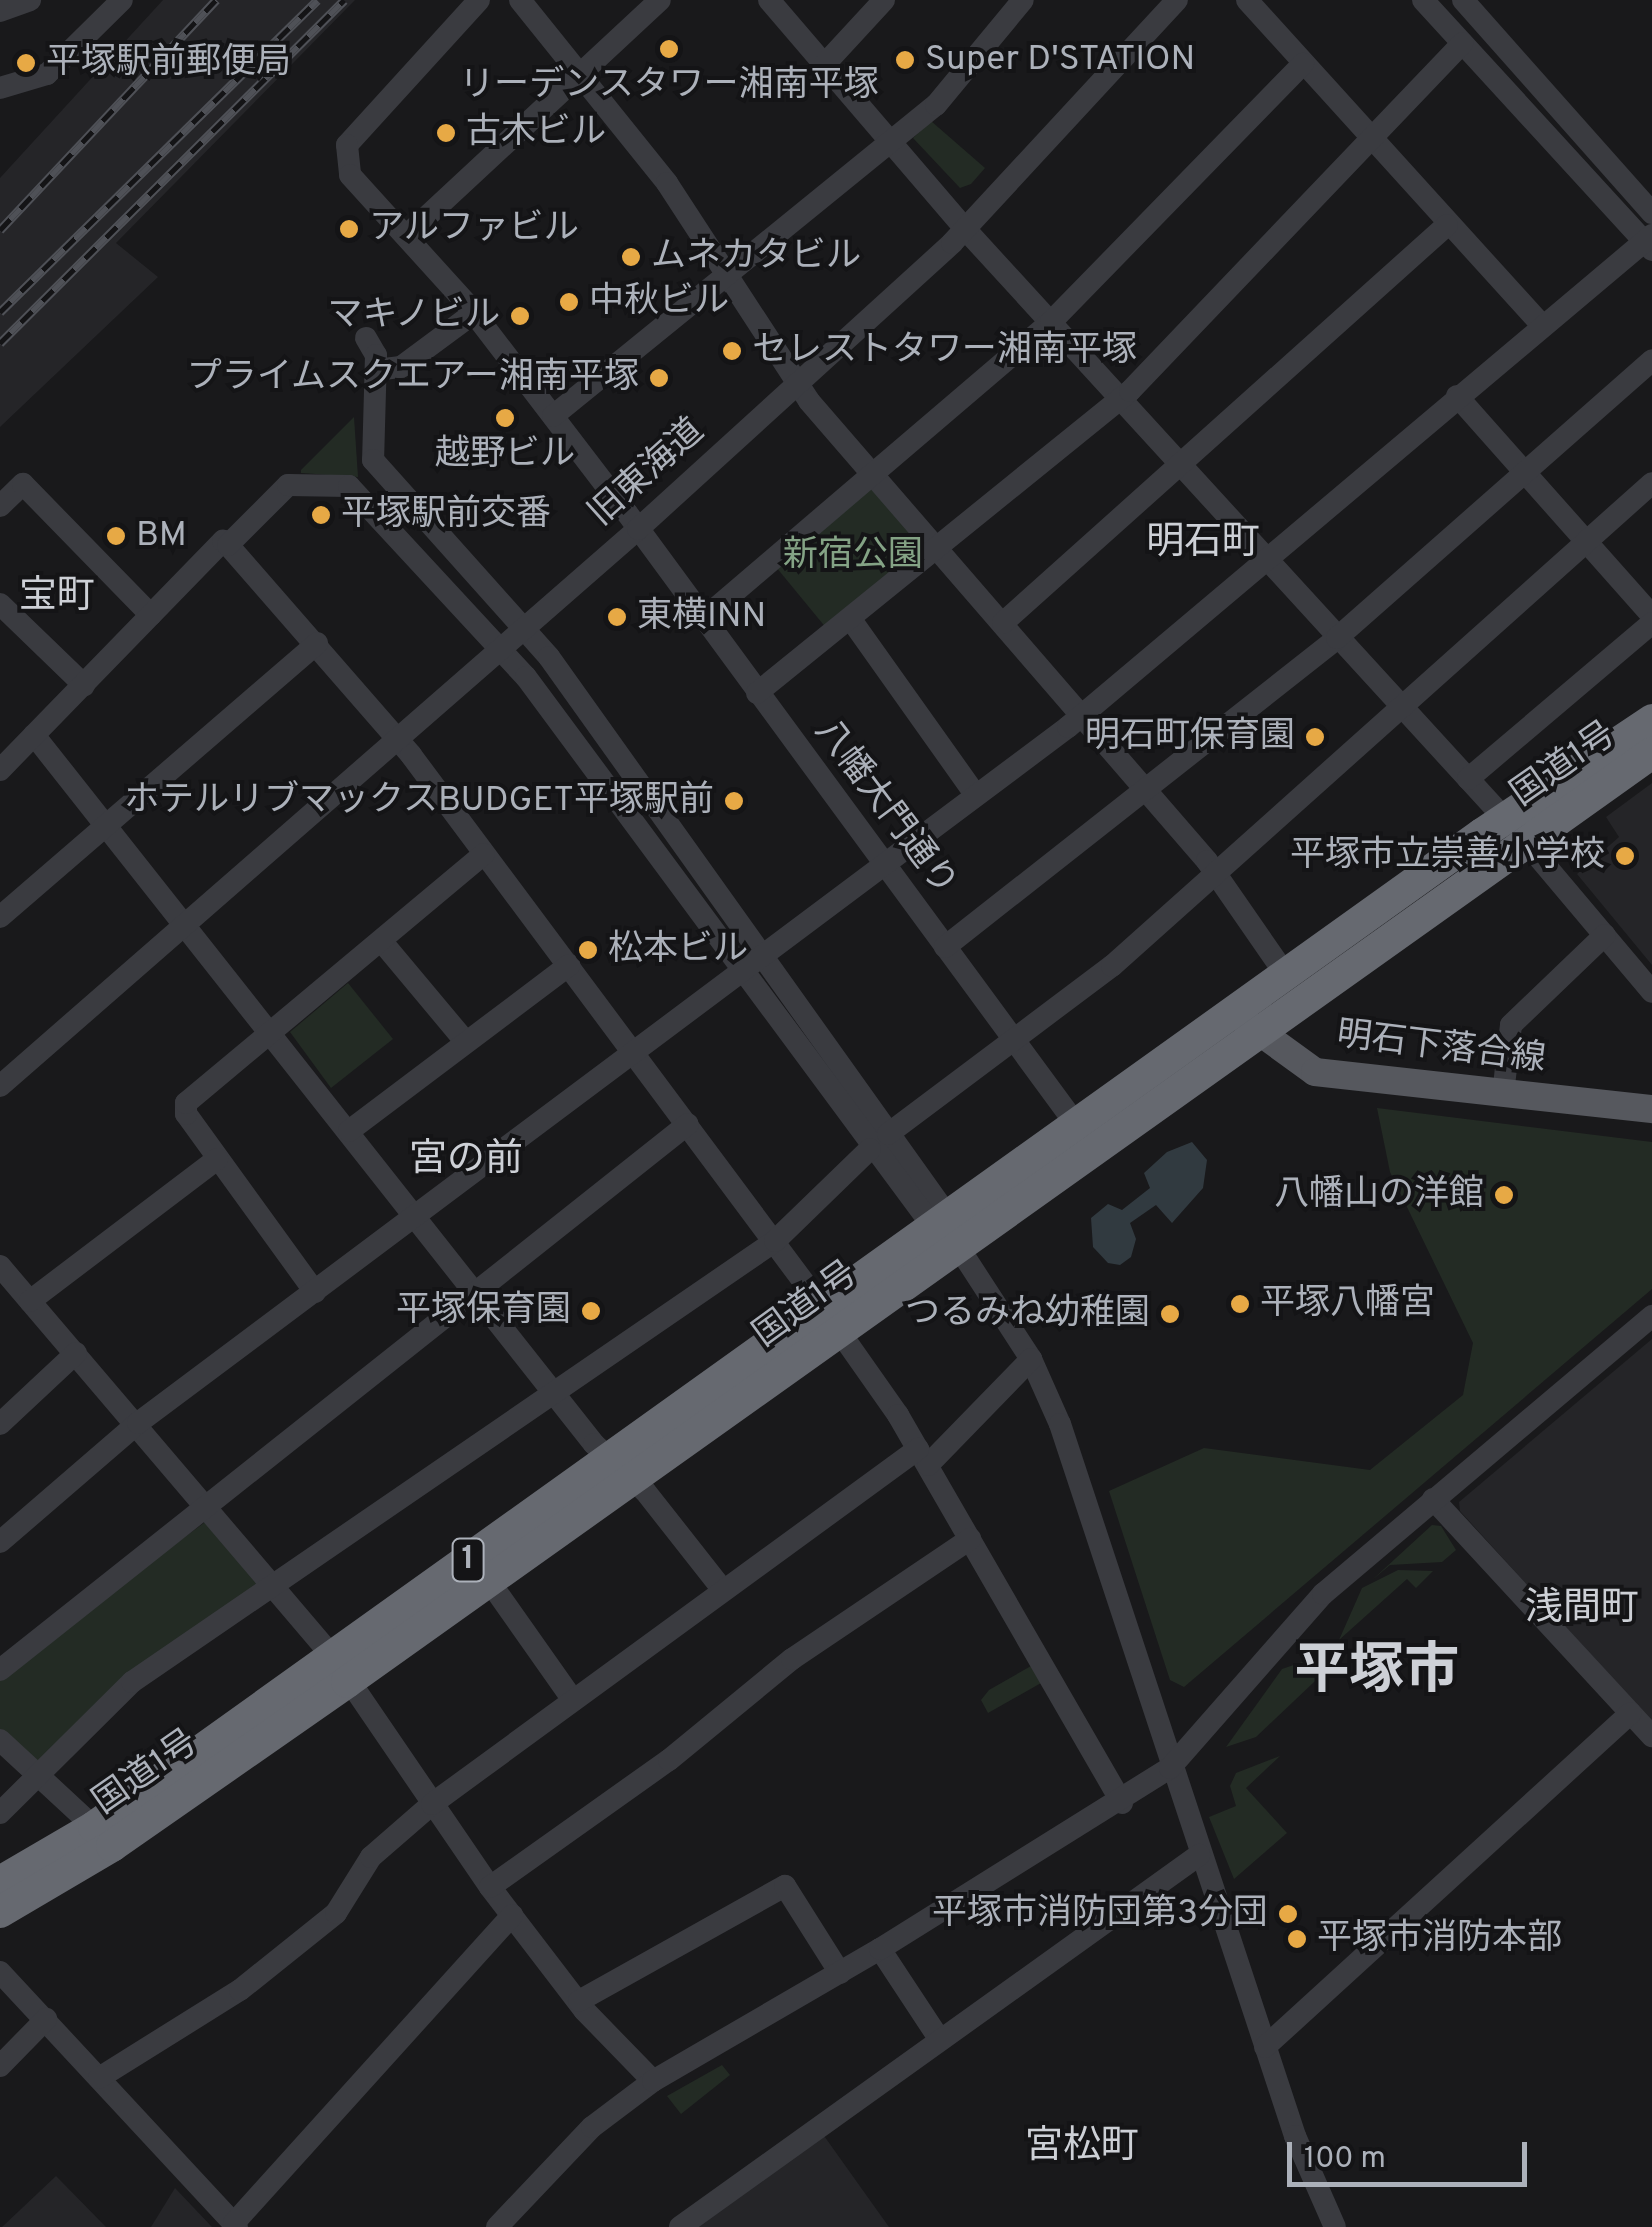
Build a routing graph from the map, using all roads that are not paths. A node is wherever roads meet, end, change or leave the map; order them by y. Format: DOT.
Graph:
graph roads {
  1 [pos="30,0"];
  2 [pos="122,0"];
  3 [pos="479,0"];
  4 [pos="520,0"];
  5 [pos="660,0"];
  6 [pos="770,0"];
  7 [pos="884,0"];
  8 [pos="1023,0"];
  9 [pos="1177,0"];
  10 [pos="1246,0"];
  11 [pos="1424,0"];
  12 [pos="1464,0"];
  13 [pos="0,11"];
  14 [pos="1462,43"];
  15 [pos="825,64"];
  16 [pos="1303,64"];
  17 [pos="580,73"];
  18 [pos="0,88"];
  19 [pos="1368,138"];
  20 [pos="892,142"];
  21 [pos="1652,213"];
  22 [pos="1447,225"];
  23 [pos="966,230"];
  24 [pos="408,235"];
  25 [pos="1650,242"];
  26 [pos="728,272"];
  27 [pos="474,314"];
  28 [pos="1051,322"];
  29 [pos="1543,326"];
  30 [pos="366,338"];
  31 [pos="1652,360"];
  32 [pos="376,370"];
  33 [pos="798,382"];
  34 [pos="1457,396"];
  35 [pos="1120,400"];
  36 [pos="553,416"];
  37 [pos="1181,469"];
  38 [pos="1525,473"];
  39 [pos="874,475"];
  40 [pos="1652,483"];
  41 [pos="0,506"];
  42 [pos="638,529"];
  43 [pos="1586,542"];
  44 [pos="228,545"];
  45 [pos="938,550"];
  46 [pos="1263,560"];
  47 [pos="0,604"];
  48 [pos="151,615"];
  49 [pos="704,619"];
  50 [pos="1652,619"];
  51 [pos="852,620"];
  52 [pos="1003,623"];
  53 [pos="525,627"];
  54 [pos="1337,638"];
  55 [pos="317,644"];
  56 [pos="502,648"];
  57 [pos="84,685"];
  58 [pos="757,694"];
  59 [pos="1401,705"];
  60 [pos="1082,716"];
  61 [pos="1652,720"];
  62 [pos="34,735"];
  63 [pos="398,738"];
  64 [pos="1652,753"];
  65 [pos="0,770"];
  66 [pos="1468,779"];
  67 [pos="1146,788"];
  68 [pos="976,794"];
  69 [pos="104,822"];
  70 [pos="1515,829"];
  71 [pos="484,854"];
  72 [pos="882,863"];
  73 [pos="1214,872"];
  74 [pos="0,917"];
  75 [pos="183,924"];
  76 [pos="1604,936"];
  77 [pos="383,943"];
  78 [pos="944,947"];
  79 [pos="760,953"];
  80 [pos="1363,954"];
  81 [pos="569,965"];
  82 [pos="740,968"];
  83 [pos="1286,975"];
  84 [pos="1652,992"];
  85 [pos="1259,1027"];
  86 [pos="272,1036"];
  87 [pos="464,1040"];
  88 [pos="1016,1044"];
  89 [pos="632,1048"];
  90 [pos="1137,1085"];
  91 [pos="0,1086"];
  92 [pos="1504,1094"];
  93 [pos="1652,1108"];
  94 [pos="688,1124"];
  95 [pos="1078,1127"];
  96 [pos="348,1131"];
  97 [pos="888,1134"];
  98 [pos="870,1149"];
  99 [pos="218,1159"];
  100 [pos="415,1214"];
  101 [pos="774,1241"];
  102 [pos="953,1242"];
  103 [pos="3,1276"];
  104 [pos="314,1292"];
  105 [pos="476,1292"];
  106 [pos="30,1300"];
  107 [pos="1652,1316"];
  108 [pos="831,1320"];
  109 [pos="76,1353"];
  110 [pos="1031,1359"];
  111 [pos="554,1390"];
  112 [pos="0,1424"];
  113 [pos="138,1424"];
  114 [pos="923,1457"];
  115 [pos="620,1469"];
  116 [pos="1433,1499"];
  117 [pos="205,1504"];
  118 [pos="970,1538"];
  119 [pos="0,1542"];
  120 [pos="489,1581"];
  121 [pos="272,1585"];
  122 [pos="722,1589"];
  123 [pos="0,1670"];
  124 [pos="340,1670"];
  125 [pos="572,1700"];
  126 [pos="1631,1713"];
  127 [pos="1652,1736"];
  128 [pos="0,1740"];
  129 [pos="1170,1768"];
  130 [pos="39,1775"];
  131 [pos="432,1804"];
  132 [pos="1122,1804"];
  133 [pos="0,1812"];
  134 [pos="94,1827"];
  135 [pos="1200,1855"];
  136 [pos="0,1882"];
  137 [pos="490,1887"];
  138 [pos="0,1912"];
  139 [pos="512,1915"];
  140 [pos="880,1950"];
  141 [pos="0,1972"];
  142 [pos="840,1972"];
  143 [pos="578,2001"];
  144 [pos="46,2018"];
  145 [pos="940,2040"];
  146 [pos="1265,2047"];
  147 [pos="0,2066"];
  148 [pos="99,2078"];
  149 [pos="652,2080"];
  150 [pos="236,2225"];
  151 [pos="1332,2226"];
  152 [pos="496,2227"];
  153 [pos="680,2227"];
  1 -- 13 [label="street"];
  2 -- 18 [label="street"];
  3 -- 24 [label="street, 八幡大門通り"];
  4 -- 17 [label="street"];
  5 -- 17 [label="street"];
  6 -- 15 [label="street"];
  7 -- 15 [label="street"];
  8 -- 20 [label="street"];
  9 -- 23 [label="street, 旧東海道"];
  10 -- 16 [label="street"];
  11 -- 14 [label="street"];
  12 -- 21 [label="street"];
  14 -- 19 [label="street"];
  14 -- 25 [label="street"];
  15 -- 20 [label="street"];
  16 -- 19 [label="street"];
  16 -- 28 [label="street"];
  17 -- 24 [label="street"];
  17 -- 26 [label="street"];
  19 -- 22 [label="street"];
  19 -- 35 [label="street"];
  20 -- 23 [label="street"];
  20 -- 26 [label="street"];
  22 -- 29 [label="street"];
  22 -- 37 [label="street"];
  23 -- 28 [label="street"];
  23 -- 33 [label="street, 旧東海道"];
  24 -- 27 [label="street, 八幡大門通り"];
  25 -- 29 [label="street"];
  26 -- 33 [label="street"];
  26 -- 36 [label="street"];
  27 -- 32 [label="street"];
  27 -- 36 [label="street, 八幡大門通り"];
  28 -- 35 [label="street"];
  28 -- 39 [label="street"];
  29 -- 34 [label="street"];
  30 -- 32 [label="street"];
  31 -- 38 [label="street"];
  32 -- 53 [label="street"];
  33 -- 39 [label="street"];
  33 -- 42 [label="street, 旧東海道"];
  34 -- 38 [label="street"];
  34 -- 46 [label="street"];
  35 -- 37 [label="street"];
  35 -- 45 [label="street"];
  36 -- 42 [label="street, 八幡大門通り"];
  37 -- 46 [label="street"];
  37 -- 52 [label="street"];
  38 -- 43 [label="street"];
  38 -- 54 [label="street"];
  39 -- 45 [label="street"];
  39 -- 49 [label="street"];
  40 -- 43 [label="street"];
  41 -- 48 [label="street"];
  42 -- 49 [label="street, 八幡大門通り"];
  42 -- 53 [label="street, 旧東海道"];
  43 -- 50 [label="street"];
  43 -- 59 [label="street"];
  44 -- 48 [label="street"];
  44 -- 55 [label="street"];
  44 -- 56 [label="street"];
  45 -- 51 [label="street"];
  45 -- 52 [label="street"];
  46 -- 54 [label="street"];
  46 -- 60 [label="street"];
  47 -- 57 [label="street"];
  48 -- 57 [label="street"];
  49 -- 58 [label="street, 八幡大門通り"];
  50 -- 66 [label="street"];
  51 -- 58 [label="street"];
  51 -- 68 [label="street"];
  52 -- 60 [label="street"];
  53 -- 56 [label="street, 旧東海道"];
  53 -- 79 [label="street"];
  54 -- 59 [label="street"];
  54 -- 67 [label="street"];
  55 -- 63 [label="street"];
  55 -- 69 [label="street"];
  56 -- 63 [label="street, 旧東海道"];
  56 -- 82 [label="street"];
  57 -- 62 [label="street"];
  58 -- 72 [label="street, 八幡大門通り"];
  59 -- 66 [label="street"];
  59 -- 73 [label="street"];
  60 -- 67 [label="street"];
  60 -- 68 [label="street"];
  61 -- 70 [label="highway, 国道1号 / 1"];
  62 -- 65 [label="street"];
  62 -- 69 [label="street"];
  63 -- 71 [label="street"];
  63 -- 75 [label="street, 旧東海道"];
  64 -- 70 [label="highway, 国道1号 / 1"];
  66 -- 70 [label="street"];
  67 -- 73 [label="street"];
  67 -- 78 [label="street"];
  68 -- 72 [label="street"];
  69 -- 74 [label="street"];
  69 -- 75 [label="street"];
  70 -- 76 [label="street"];
  70 -- 80 [label="highway, 国道1号 / 1"];
  70 -- 83 [label="highway, 国道1号 / 1"];
  71 -- 77 [label="street"];
  71 -- 81 [label="street"];
  72 -- 78 [label="street, 八幡大門通り"];
  72 -- 79 [label="street"];
  73 -- 83 [label="street"];
  73 -- 88 [label="street"];
  75 -- 86 [label="street"];
  75 -- 91 [label="street, 旧東海道"];
  76 -- 84 [label="street"];
  76 -- 92 [label="street"];
  77 -- 86 [label="street"];
  77 -- 87 [label="street"];
  78 -- 88 [label="street, 八幡大門通り"];
  79 -- 82 [label="street"];
  79 -- 97 [label="street"];
  80 -- 83 [label="highway"];
  80 -- 85 [label="highway, 国道1号 / 1"];
  81 -- 87 [label="street"];
  81 -- 89 [label="street"];
  82 -- 89 [label="street"];
  82 -- 98 [label="street"];
  83 -- 90 [label="highway, 国道1号 / 1"];
  85 -- 90 [label="main road"];
  85 -- 92 [label="main road, 明石下落合線"];
  85 -- 102 [label="highway, 国道1号 / 1"];
  86 -- 96 [label="street"];
  86 -- 99 [label="street"];
  87 -- 96 [label="street"];
  88 -- 95 [label="street, 八幡大門通り"];
  88 -- 97 [label="street"];
  89 -- 94 [label="street"];
  89 -- 100 [label="street"];
  90 -- 95 [label="highway, 国道1号 / 1"];
  92 -- 93 [label="main road, 明石下落合線"];
  94 -- 101 [label="street"];
  94 -- 105 [label="street"];
  95 -- 102 [label="highway, 国道1号 / 1"];
  96 -- 100 [label="street"];
  97 -- 102 [label="street"];
  98 -- 101 [label="street"];
  98 -- 102 [label="street"];
  99 -- 104 [label="street"];
  99 -- 106 [label="street"];
  100 -- 104 [label="street"];
  100 -- 105 [label="street"];
  101 -- 108 [label="street"];
  101 -- 111 [label="street"];
  102 -- 108 [label="highway, 国道1号 / 1"];
  102 -- 110 [label="street"];
  103 -- 106 [label="street"];
  104 -- 113 [label="street"];
  105 -- 111 [label="street"];
  105 -- 117 [label="street"];
  106 -- 109 [label="street"];
  107 -- 116 [label="street"];
  108 -- 114 [label="street"];
  108 -- 115 [label="highway, 国道1号 / 1"];
  109 -- 112 [label="street"];
  109 -- 113 [label="street"];
  110 -- 114 [label="street"];
  110 -- 129 [label="street"];
  111 -- 115 [label="street"];
  111 -- 121 [label="street"];
  113 -- 117 [label="street"];
  113 -- 119 [label="street"];
  114 -- 118 [label="street"];
  114 -- 122 [label="street"];
  115 -- 120 [label="highway, 国道1号 / 1"];
  115 -- 122 [label="street"];
  115 -- 124 [label="highway, 国道1号 / 1"];
  116 -- 126 [label="street"];
  116 -- 129 [label="street"];
  117 -- 121 [label="street"];
  117 -- 123 [label="street"];
  118 -- 132 [label="street"];
  118 -- 137 [label="street"];
  120 -- 124 [label="highway, 国道1号 / 1"];
  120 -- 125 [label="street"];
  121 -- 124 [label="street"];
  121 -- 130 [label="street"];
  122 -- 125 [label="street"];
  124 -- 131 [label="street"];
  124 -- 134 [label="highway, 国道1号 / 1"];
  124 -- 138 [label="highway, 国道1号 / 1"];
  125 -- 131 [label="street"];
  126 -- 127 [label="street"];
  126 -- 146 [label="street"];
  128 -- 130 [label="street"];
  129 -- 132 [label="street"];
  129 -- 135 [label="street"];
  130 -- 133 [label="street"];
  130 -- 134 [label="street"];
  131 -- 137 [label="street"];
  131 -- 148 [label="street"];
  132 -- 140 [label="street"];
  134 -- 136 [label="highway, 国道1号 / 1"];
  135 -- 145 [label="street"];
  135 -- 146 [label="street"];
  137 -- 139 [label="street"];
  139 -- 143 [label="street"];
  139 -- 150 [label="street"];
  140 -- 142 [label="street"];
  140 -- 145 [label="street"];
  141 -- 144 [label="street"];
  142 -- 143 [label="street"];
  142 -- 149 [label="street"];
  143 -- 149 [label="street"];
  144 -- 147 [label="street"];
  144 -- 148 [label="street"];
  145 -- 153 [label="street"];
  146 -- 151 [label="street"];
  148 -- 150 [label="street"];
  149 -- 152 [label="street"];
}
